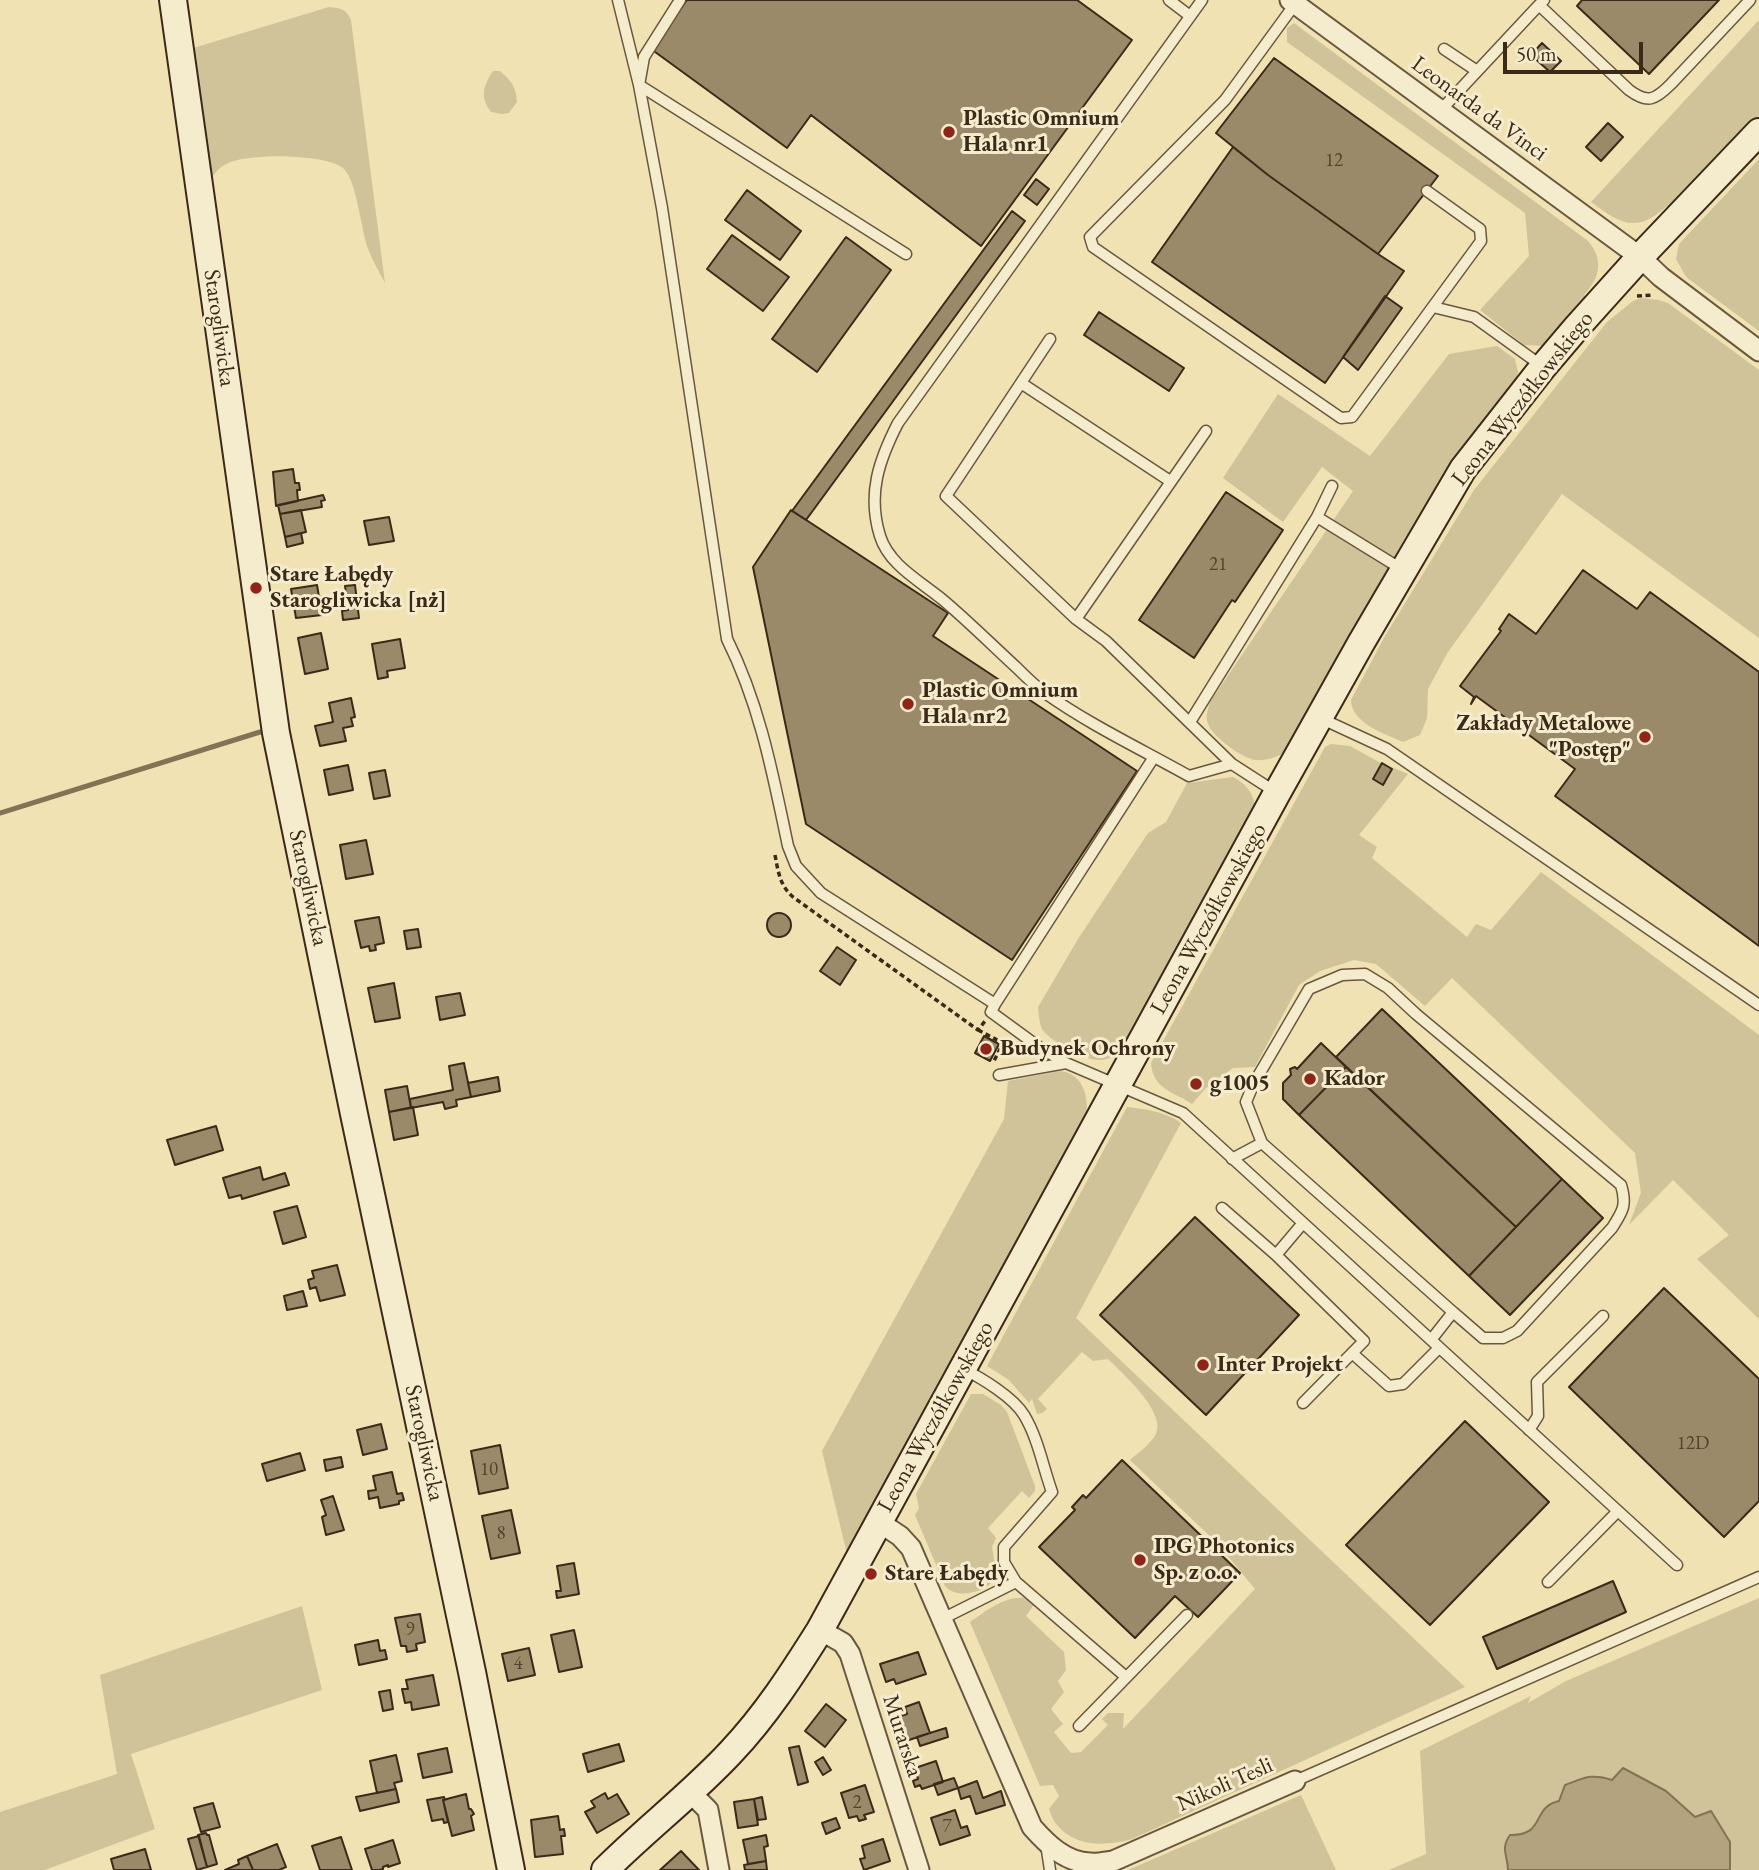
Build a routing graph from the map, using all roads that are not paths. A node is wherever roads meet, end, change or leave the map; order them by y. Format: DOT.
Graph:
graph roads {
  1 [pos="173,0"];
  2 [pos="618,0"];
  3 [pos="680,0"];
  4 [pos="1169,0"];
  5 [pos="1202,0"];
  6 [pos="1750,0"];
  7 [pos="1293,2"];
  8 [pos="1541,3"];
  9 [pos="1190,16"];
  10 [pos="1444,49"];
  11 [pos="1477,71"];
  12 [pos="639,85"];
  13 [pos="1440,111"];
  14 [pos="1759,132"];
  15 [pos="1427,191"];
  16 [pos="906,254"];
  17 [pos="1640,257"];
  18 [pos="1433,307"];
  19 [pos="1051,339"];
  20 [pos="1759,351"];
  21 [pos="1543,367"];
  22 [pos="1021,383"];
  23 [pos="1206,430"];
  24 [pos="1170,481"];
  25 [pos="1332,486"];
  26 [pos="1317,517"];
  27 [pos="1404,570"];
  28 [pos="1076,620"];
  29 [pos="1320,718"];
  30 [pos="1190,722"];
  31 [pos="1154,757"];
  32 [pos="1232,764"];
  33 [pos="1277,793"];
  34 [pos="995,1004"];
  35 [pos="1759,1005"];
  36 [pos="1066,1063"];
  37 [pos="999,1075"];
  38 [pos="1117,1086"];
  39 [pos="1262,1143"];
  40 [pos="1233,1159"];
  41 [pos="1222,1208"];
  42 [pos="1303,1223"];
  43 [pos="1276,1255"];
  44 [pos="1453,1312"];
  45 [pos="1603,1316"];
  46 [pos="1435,1344"];
  47 [pos="1352,1353"];
  48 [pos="963,1369"];
  49 [pos="1303,1403"];
  50 [pos="1529,1430"];
  51 [pos="1618,1511"];
  52 [pos="878,1522"];
  53 [pos="1677,1565"];
  54 [pos="1759,1577"];
  55 [pos="1016,1582"];
  56 [pos="1548,1582"];
  57 [pos="1187,1615"];
  58 [pos="942,1619"];
  59 [pos="820,1630"];
  60 [pos="1126,1677"];
  61 [pos="1079,1726"];
  62 [pos="1295,1782"];
  63 [pos="691,1793"];
  64 [pos="1046,1843"];
  65 [pos="507,1869"];
  66 [pos="605,1870"];
  67 [pos="719,1870"];
  68 [pos="919,1870"];
  69 [pos="1050,1870"];
  1 -- 65 [label="street, Starogliwicka"];
  2 -- 12 [label="lane"];
  3 -- 12 [label="lane"];
  4 -- 9 [label="lane"];
  5 -- 9 [label="lane"];
  6 -- 8 [label="lane"];
  7 -- 13 [label="street, Leonarda da Vinci"];
  7 -- 18 [label="lane"];
  8 -- 11 [label="lane"];
  9 -- 31 [label="lane"];
  10 -- 11 [label="lane"];
  11 -- 13 [label="lane"];
  12 -- 16 [label="lane"];
  12 -- 34 [label="lane"];
  13 -- 17 [label="street, Leonarda da Vinci"];
  14 -- 17 [label="street, Leona Wyczółkowskiego"];
  15 -- 18 [label="lane"];
  17 -- 20 [label="street, Leonarda da Vinci"];
  17 -- 21 [label="street, Leona Wyczółkowskiego"];
  18 -- 21 [label="lane"];
  19 -- 22 [label="lane"];
  21 -- 27 [label="street, Leona Wyczółkowskiego"];
  22 -- 24 [label="lane"];
  22 -- 28 [label="lane"];
  23 -- 24 [label="lane"];
  24 -- 28 [label="lane"];
  25 -- 26 [label="lane"];
  26 -- 27 [label="lane"];
  26 -- 30 [label="lane"];
  27 -- 29 [label="street, Leona Wyczółkowskiego"];
  28 -- 30 [label="lane"];
  29 -- 33 [label="street, Leona Wyczółkowskiego"];
  29 -- 35 [label="lane"];
  30 -- 32 [label="lane"];
  31 -- 32 [label="lane"];
  31 -- 34 [label="lane"];
  32 -- 33 [label="lane"];
  33 -- 38 [label="street, Leona Wyczółkowskiego"];
  34 -- 36 [label="lane"];
  36 -- 37 [label="lane"];
  36 -- 38 [label="lane"];
  38 -- 40 [label="lane"];
  38 -- 48 [label="street, Leona Wyczółkowskiego"];
  39 -- 40 [label="lane"];
  39 -- 44 [label="lane"];
  39 -- 44 [label="lane"];
  40 -- 42 [label="lane"];
  41 -- 43 [label="lane"];
  42 -- 43 [label="lane"];
  42 -- 46 [label="lane"];
  43 -- 47 [label="lane"];
  44 -- 46 [label="lane"];
  45 -- 50 [label="lane"];
  46 -- 47 [label="lane"];
  46 -- 50 [label="lane"];
  47 -- 49 [label="lane"];
  48 -- 52 [label="street, Leona Wyczółkowskiego"];
  48 -- 55 [label="lane"];
  50 -- 51 [label="lane"];
  51 -- 53 [label="lane"];
  51 -- 56 [label="lane"];
  52 -- 58 [label="street, Nikoli Tesli"];
  52 -- 59 [label="street, Leona Wyczółkowskiego"];
  54 -- 62 [label="lane, Nikoli Tesli"];
  55 -- 58 [label="lane"];
  55 -- 60 [label="lane"];
  57 -- 60 [label="lane"];
  58 -- 64 [label="street, Nikoli Tesli"];
  59 -- 63 [label="street, Leona Wyczółkowskiego"];
  59 -- 68 [label="street, Murarska"];
  60 -- 61 [label="lane"];
  62 -- 64 [label="street, Nikoli Tesli"];
  63 -- 66 [label="street, Leona Wyczółkowskiego"];
  63 -- 67 [label="street"];
  64 -- 69 [label="lane"];
}
